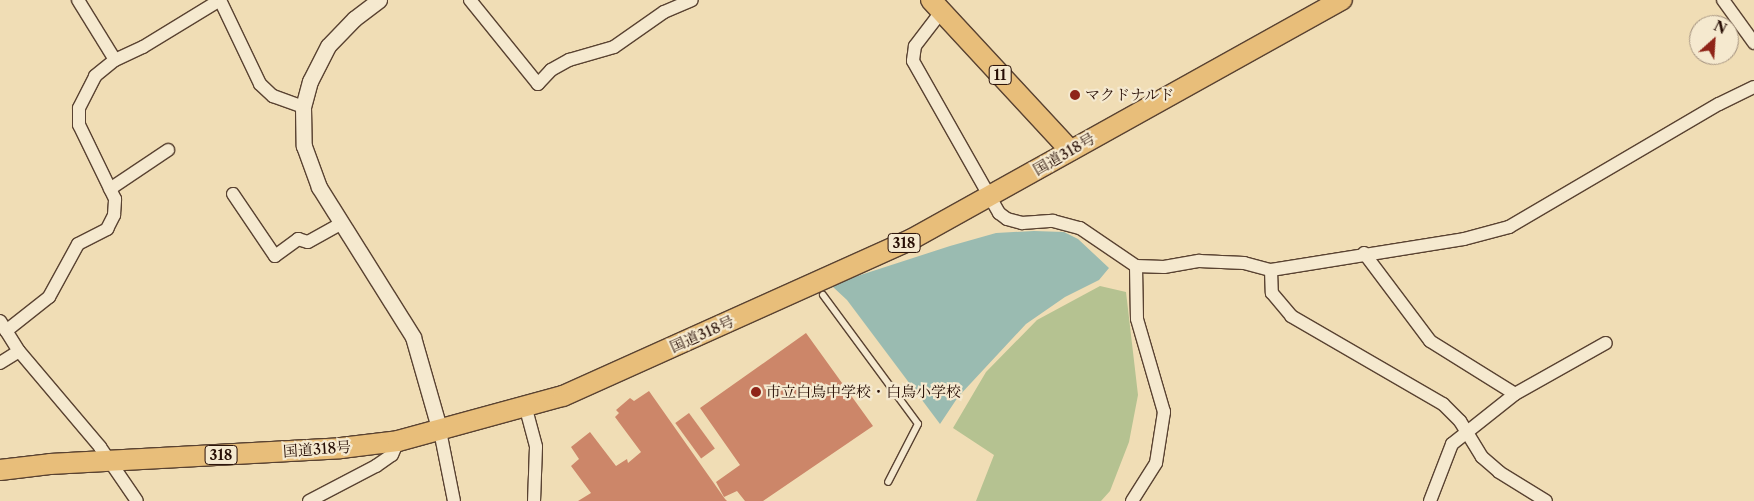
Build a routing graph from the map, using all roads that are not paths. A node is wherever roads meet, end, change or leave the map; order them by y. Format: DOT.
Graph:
graph roads {
  1 [pos="78,0"];
  2 [pos="379,0"];
  3 [pos="470,0"];
  4 [pos="692,0"];
  5 [pos="1342,0"];
  6 [pos="1723,0"];
  7 [pos="936,6"];
  8 [pos="1754,43"];
  9 [pos="115,60"];
  10 [pos="1754,87"];
  11 [pos="303,107"];
  12 [pos="168,150"];
  13 [pos="1070,150"];
  14 [pos="110,189"];
  15 [pos="233,194"];
  16 [pos="991,196"];
  17 [pos="341,224"];
  18 [pos="1364,253"];
  19 [pos="1136,266"];
  20 [pos="1271,270"];
  21 [pos="820,289"];
  22 [pos="3,326"];
  23 [pos="1606,343"];
  24 [pos="19,351"];
  25 [pos="0,363"];
  26 [pos="1515,394"];
  27 [pos="526,409"];
  28 [pos="440,431"];
  29 [pos="1466,434"];
  30 [pos="398,441"];
  31 [pos="109,461"];
  32 [pos="0,470"];
  33 [pos="888,482"];
  34 [pos="1531,496"];
  35 [pos="137,501"];
  36 [pos="310,501"];
  37 [pos="454,501"];
  38 [pos="534,501"];
  39 [pos="1132,501"];
  40 [pos="1430,501"];
  41 [pos="1546,501"];
  1 -- 9 [label="street"];
  2 -- 11 [label="street"];
  3 -- 4 [label="street"];
  5 -- 13 [label="highway, 国道318号 / 318"];
  6 -- 8 [label="street"];
  7 -- 13 [label="highway, 11"];
  7 -- 16 [label="street"];
  9 -- 11 [label="street"];
  9 -- 14 [label="street"];
  10 -- 18 [label="street"];
  11 -- 17 [label="street"];
  12 -- 14 [label="street"];
  13 -- 16 [label="highway, 国道318号 / 318"];
  14 -- 22 [label="street"];
  15 -- 17 [label="street"];
  16 -- 19 [label="street"];
  16 -- 21 [label="highway, 国道318号 / 318"];
  17 -- 28 [label="street"];
  18 -- 20 [label="street"];
  18 -- 26 [label="street"];
  19 -- 20 [label="street"];
  19 -- 39 [label="street"];
  20 -- 29 [label="street"];
  21 -- 27 [label="highway, 国道318号 / 318"];
  21 -- 33 [label="lane"];
  22 -- 24 [label="street"];
  23 -- 26 [label="street"];
  24 -- 25 [label="street"];
  24 -- 31 [label="street"];
  26 -- 29 [label="street"];
  27 -- 28 [label="highway, 国道318号 / 318"];
  27 -- 38 [label="street"];
  28 -- 30 [label="highway, 国道318号 / 318"];
  28 -- 37 [label="street"];
  29 -- 34 [label="street"];
  29 -- 40 [label="street"];
  30 -- 31 [label="highway, 国道318号 / 318"];
  30 -- 36 [label="street"];
  31 -- 32 [label="highway, 国道318号 / 318"];
  31 -- 35 [label="street"];
  34 -- 41 [label="street"];
}
